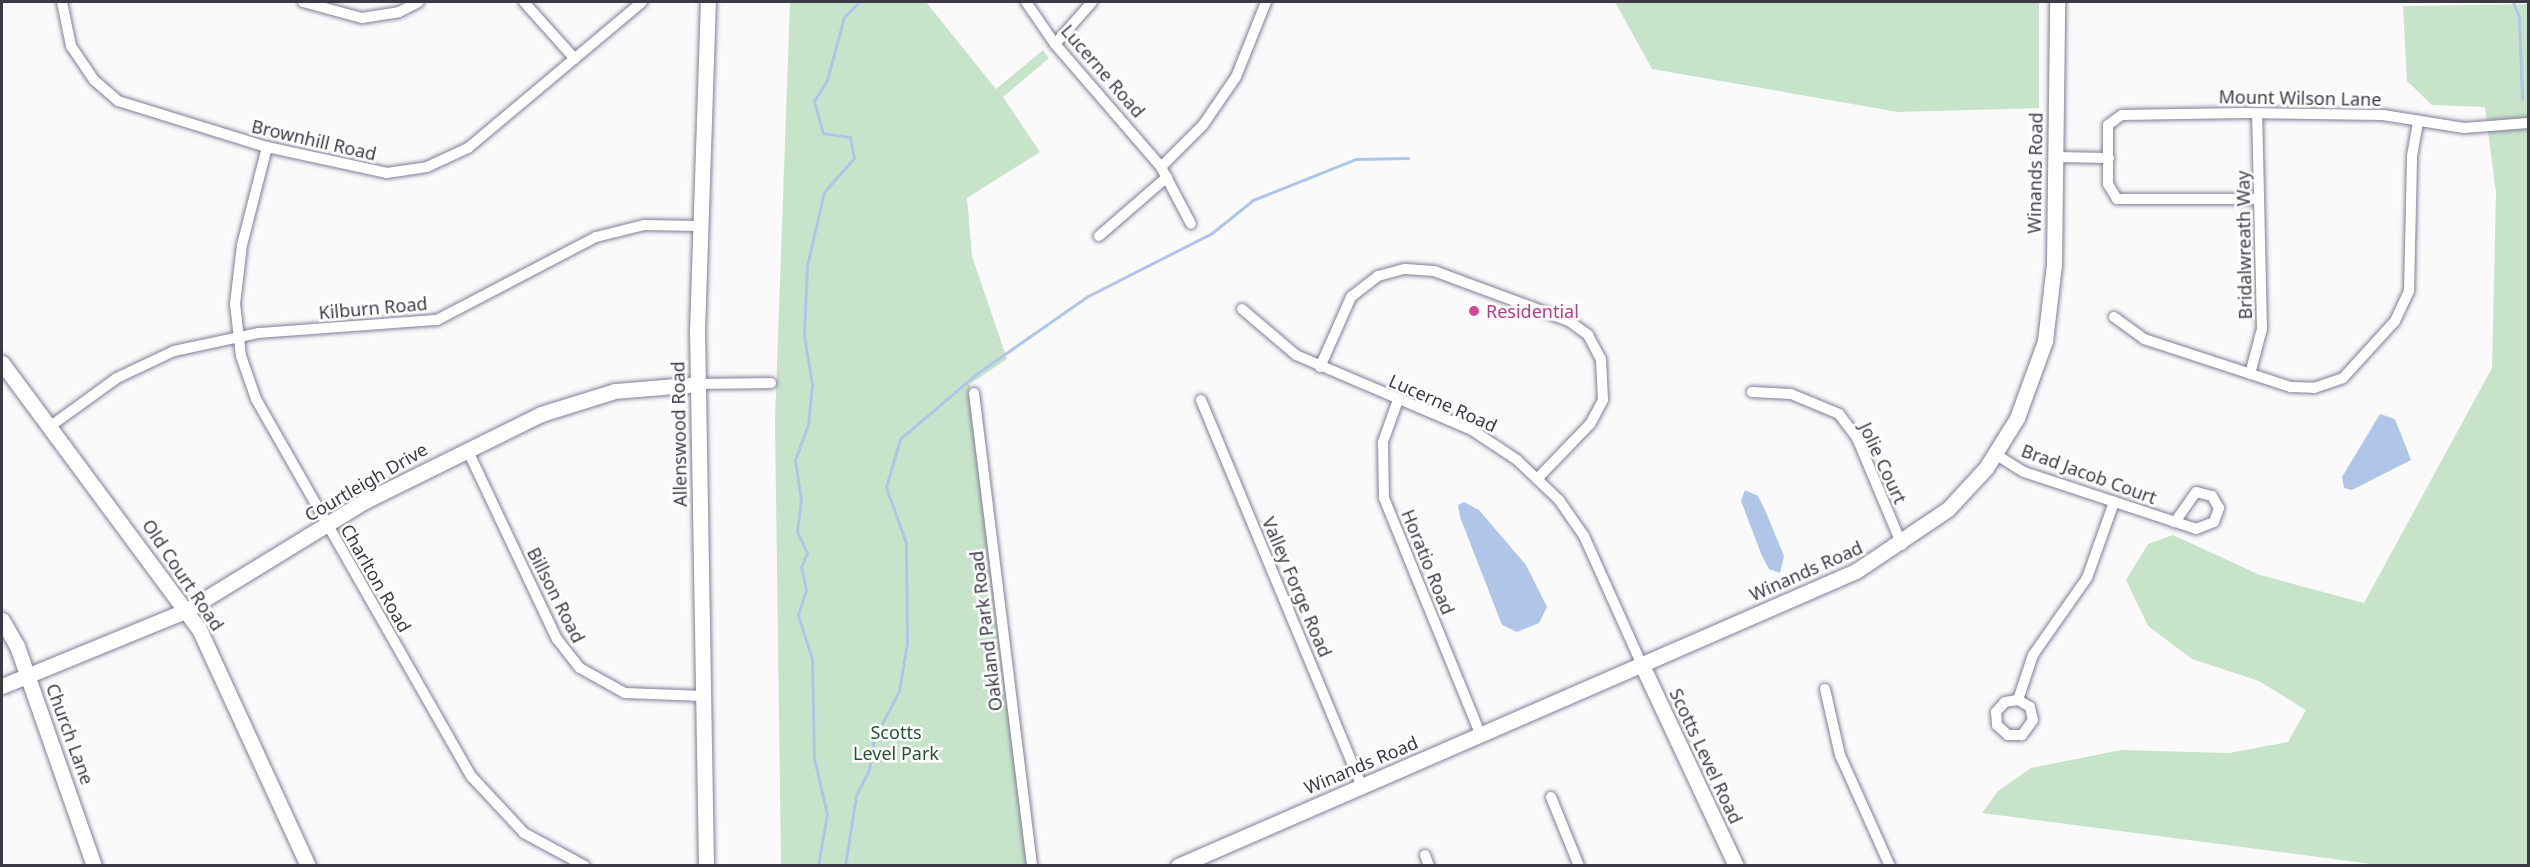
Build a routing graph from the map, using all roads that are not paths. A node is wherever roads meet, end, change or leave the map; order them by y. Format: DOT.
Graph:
graph roads {
  1 [pos="62,2"];
  2 [pos="303,2"];
  3 [pos="419,2"];
  4 [pos="524,2"];
  5 [pos="642,2"];
  6 [pos="708,2"];
  7 [pos="1026,2"];
  8 [pos="1092,2"];
  9 [pos="1266,2"];
  10 [pos="2057,2"];
  11 [pos="1056,44"];
  12 [pos="575,59"];
  13 [pos="2257,114"];
  14 [pos="2418,121"];
  15 [pos="2529,123"];
  16 [pos="267,147"];
  17 [pos="2055,157"];
  18 [pos="2109,158"];
  19 [pos="1164,172"];
  20 [pos="2259,198"];
  21 [pos="1191,224"];
  22 [pos="699,226"];
  23 [pos="1100,236"];
  24 [pos="1242,309"];
  25 [pos="2114,316"];
  26 [pos="237,336"];
  27 [pos="2,363"];
  28 [pos="1320,367"];
  29 [pos="2250,374"];
  30 [pos="771,383"];
  31 [pos="698,384"];
  32 [pos="1752,392"];
  33 [pos="974,393"];
  34 [pos="1201,400"];
  35 [pos="1398,400"];
  36 [pos="52,425"];
  37 [pos="467,449"];
  38 [pos="1995,454"];
  39 [pos="1538,478"];
  40 [pos="2114,502"];
  41 [pos="2175,522"];
  42 [pos="327,525"];
  43 [pos="1902,545"];
  44 [pos="187,610"];
  45 [pos="2,620"];
  46 [pos="1641,663"];
  47 [pos="28,676"];
  48 [pos="2,686"];
  49 [pos="1825,689"];
  50 [pos="703,696"];
  51 [pos="2018,700"];
  52 [pos="1480,733"];
  53 [pos="1362,786"];
  54 [pos="1551,797"];
  55 [pos="94,866"];
  56 [pos="308,866"];
  57 [pos="585,866"];
  58 [pos="706,866"];
  59 [pos="1032,866"];
  60 [pos="1178,866"];
  61 [pos="1578,866"];
  62 [pos="1736,866"];
  63 [pos="1890,866"];
  1 -- 16 [label="street, Brownhill Road"];
  2 -- 3 [label="street"];
  4 -- 12 [label="street"];
  5 -- 12 [label="street, Brownhill Road"];
  6 -- 22 [label="street, Allenswood Road"];
  7 -- 11 [label="street, Lucerne Road"];
  8 -- 11 [label="street"];
  9 -- 19 [label="street"];
  10 -- 17 [label="street, Winands Road"];
  11 -- 19 [label="street, Lucerne Road"];
  12 -- 16 [label="street, Brownhill Road"];
  13 -- 14 [label="street, Mount Wilson Lane"];
  13 -- 18 [label="street, Mount Wilson Lane"];
  13 -- 20 [label="street, Bridalwreath Way"];
  14 -- 15 [label="street, Mount Wilson Lane"];
  14 -- 29 [label="street"];
  16 -- 26 [label="street, Charlton Road"];
  17 -- 18 [label="street"];
  17 -- 38 [label="street, Winands Road"];
  18 -- 20 [label="street"];
  19 -- 21 [label="street, Lucerne Road"];
  19 -- 23 [label="street"];
  20 -- 29 [label="street, Bridalwreath Way"];
  22 -- 26 [label="street, Kilburn Road"];
  22 -- 31 [label="street, Allenswood Road"];
  24 -- 28 [label="street, Lucerne Road"];
  25 -- 29 [label="street"];
  26 -- 36 [label="street, Kilburn Road"];
  26 -- 42 [label="street, Charlton Road"];
  27 -- 36 [label="street, Old Court Road"];
  28 -- 35 [label="street, Lucerne Road"];
  28 -- 39 [label="street"];
  30 -- 31 [label="street, Courtleigh Drive"];
  31 -- 37 [label="street, Courtleigh Drive"];
  31 -- 50 [label="street, Allenswood Road"];
  32 -- 43 [label="street, Jolie Court"];
  33 -- 59 [label="street, Oakland Park Road"];
  34 -- 53 [label="street, Valley Forge Road"];
  35 -- 39 [label="street, Lucerne Road"];
  35 -- 52 [label="street, Horatio Road"];
  36 -- 44 [label="street, Old Court Road"];
  37 -- 42 [label="street, Courtleigh Drive"];
  37 -- 50 [label="street, Billson Road"];
  38 -- 40 [label="street, Brad Jacob Court"];
  38 -- 43 [label="street, Winands Road"];
  39 -- 46 [label="street, Lucerne Road"];
  40 -- 41 [label="street, Brad Jacob Court"];
  40 -- 51 [label="street"];
  42 -- 44 [label="street, Courtleigh Drive"];
  42 -- 57 [label="street, Charlton Road"];
  43 -- 46 [label="street, Winands Road"];
  44 -- 47 [label="street, Courtleigh Drive"];
  44 -- 56 [label="street, Old Court Road"];
  45 -- 47 [label="street, Church Lane"];
  46 -- 52 [label="street, Winands Road"];
  46 -- 62 [label="street, Scotts Level Road"];
  47 -- 48 [label="street, Courtleigh Drive"];
  47 -- 55 [label="street, Church Lane"];
  49 -- 63 [label="street"];
  50 -- 58 [label="street, Allenswood Road"];
  52 -- 53 [label="street, Winands Road"];
  53 -- 60 [label="street, Winands Road"];
  54 -- 61 [label="street"];
}
